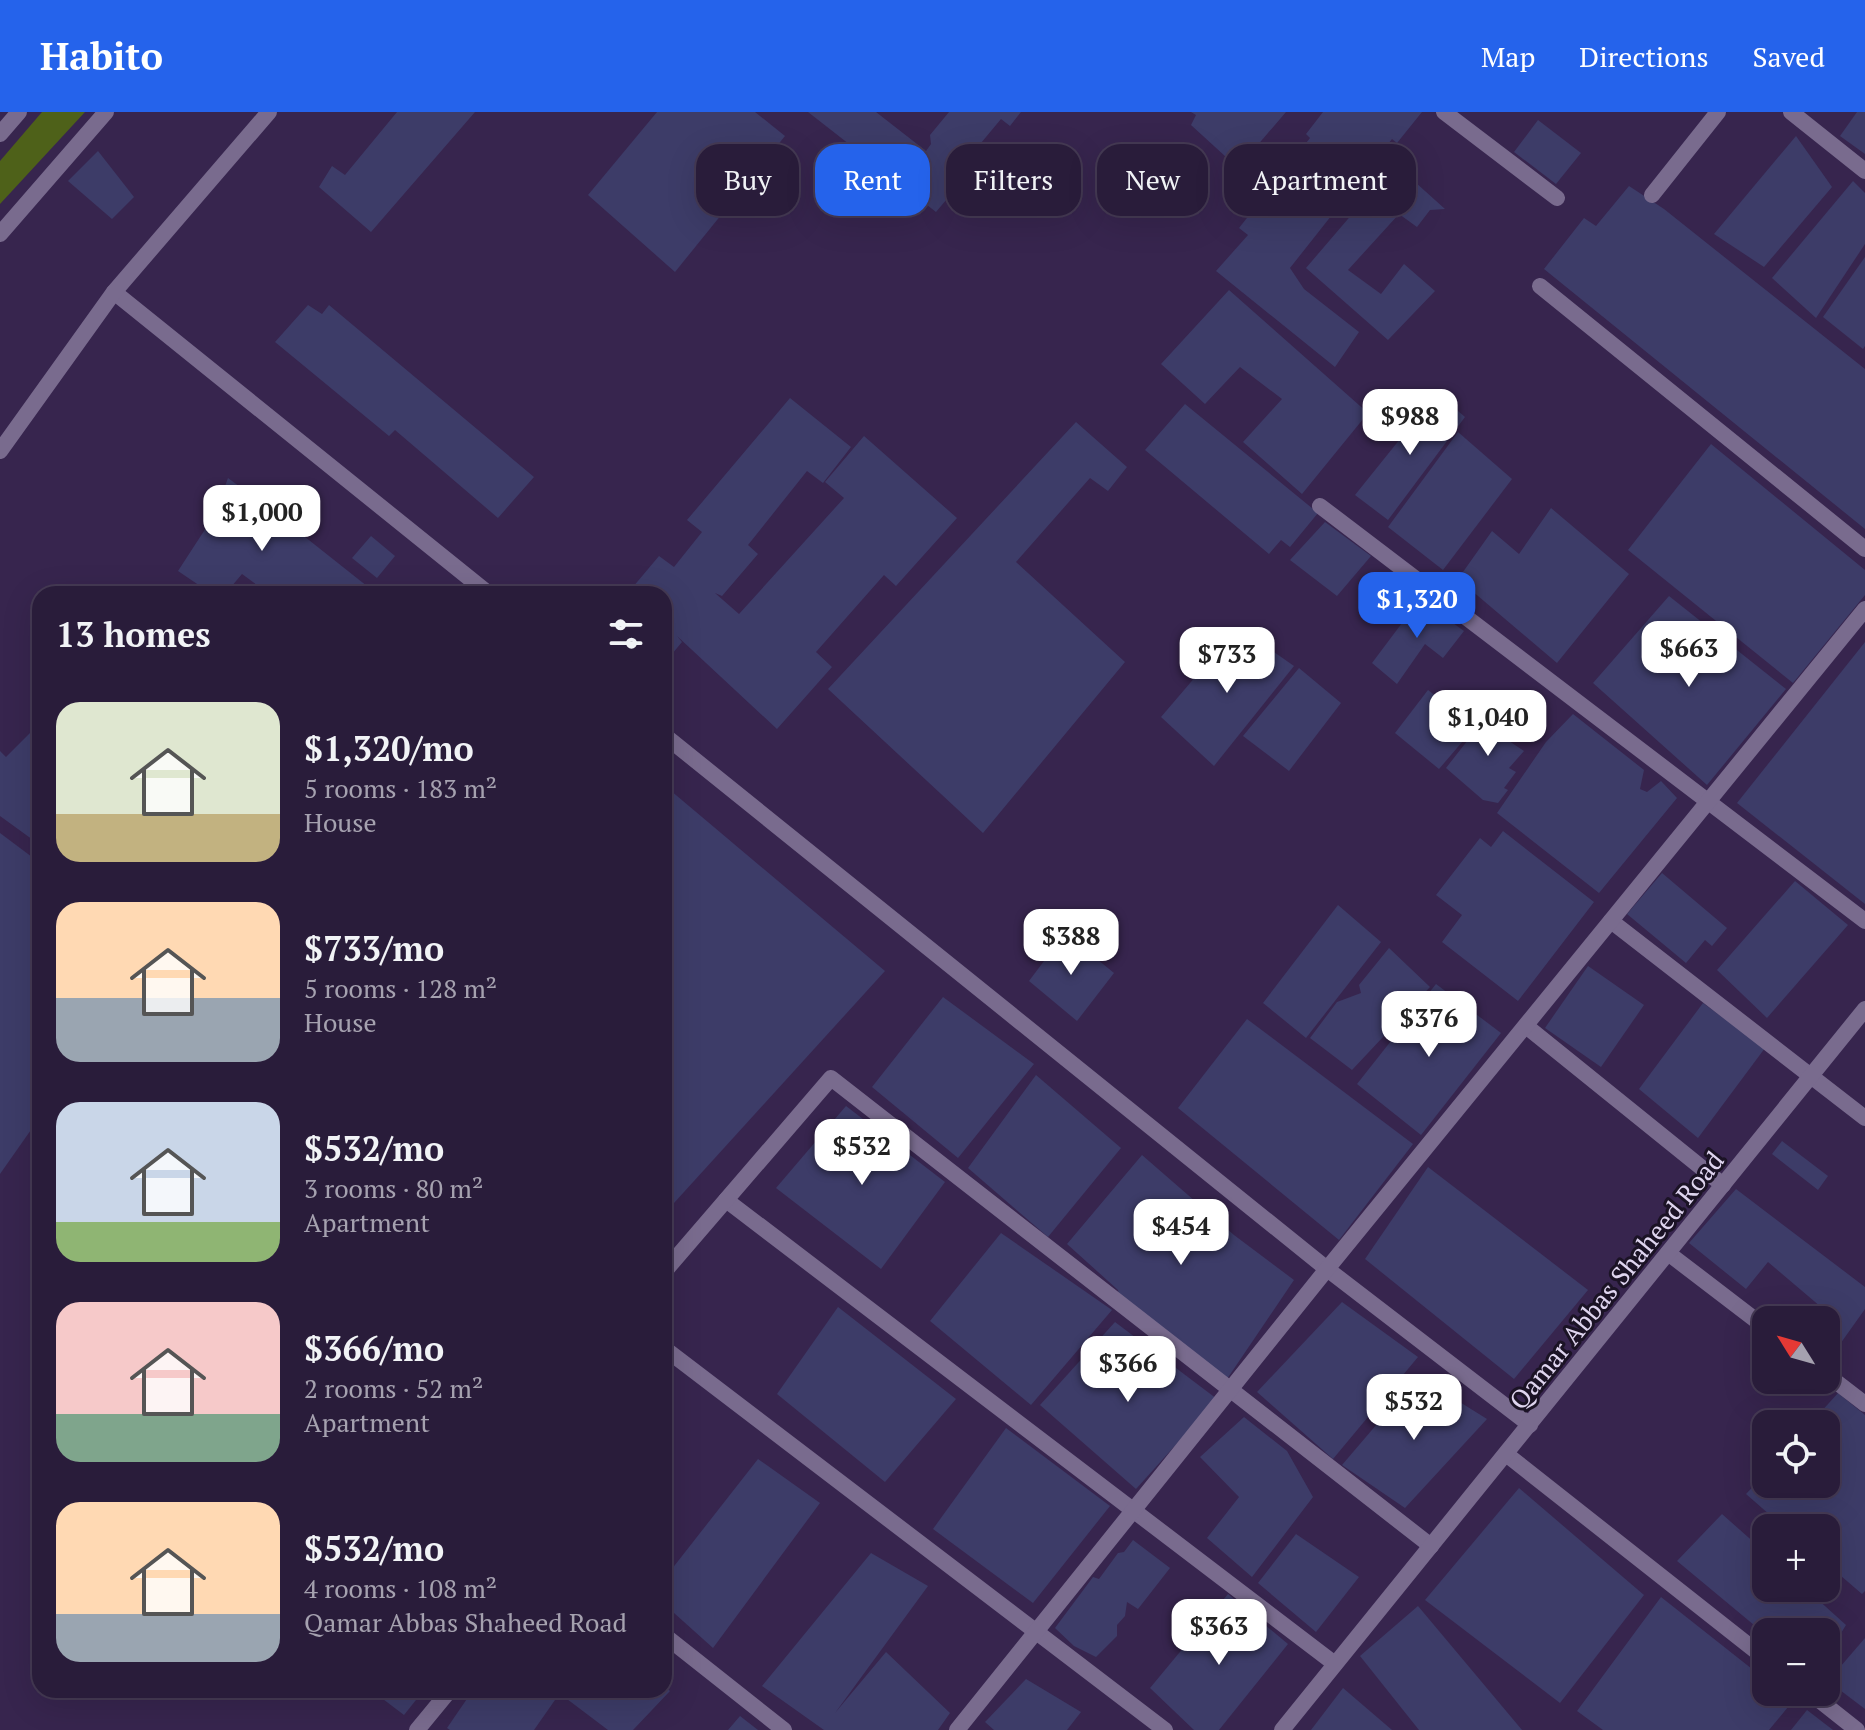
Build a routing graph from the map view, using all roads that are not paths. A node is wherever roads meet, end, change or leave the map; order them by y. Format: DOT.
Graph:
graph roads {
  1 [pos="19,112"];
  2 [pos="106,112"];
  3 [pos="269,112"];
  4 [pos="1444,112"];
  5 [pos="1718,112"];
  6 [pos="1791,112"];
  7 [pos="0,134"];
  8 [pos="1865,171"];
  9 [pos="1652,195"];
  10 [pos="1557,198"];
  11 [pos="0,234"];
  12 [pos="1540,286"];
  13 [pos="114,292"];
  14 [pos="0,451"];
  15 [pos="1320,506"];
  16 [pos="1865,549"];
  17 [pos="479,586"];
  18 [pos="1865,609"];
  19 [pos="672,741"];
  20 [pos="1709,800"];
  21 [pos="1611,921"];
  22 [pos="1865,921"];
  23 [pos="1865,1009"];
  24 [pos="1526,1026"];
  25 [pos="1812,1074"];
  26 [pos="1865,1118"];
  27 [pos="1723,1185"];
  28 [pos="726,1200"];
  29 [pos="1668,1253"];
  30 [pos="672,1263"];
  31 [pos="1327,1269"];
  32 [pos="1752,1317"];
  33 [pos="672,1354"];
  34 [pos="1840,1385"];
  35 [pos="1230,1392"];
  36 [pos="1865,1404"];
  37 [pos="1530,1425"];
  38 [pos="1506,1454"];
  39 [pos="1134,1511"];
  40 [pos="1431,1546"];
  41 [pos="1037,1632"];
  42 [pos="672,1641"];
  43 [pos="1752,1648"];
  44 [pos="1335,1664"];
  45 [pos="443,1698"];
  46 [pos="1827,1706"];
  47 [pos="417,1730"];
  48 [pos="784,1730"];
  49 [pos="957,1730"];
  50 [pos="1165,1730"];
  51 [pos="1282,1730"];
  52 [pos="1857,1730"];
  1 -- 7 [label="street"];
  2 -- 11 [label="street"];
  3 -- 13 [label="street"];
  4 -- 10 [label="street"];
  5 -- 9 [label="street"];
  6 -- 8 [label="street"];
  12 -- 16 [label="street"];
  13 -- 14 [label="street"];
  13 -- 17 [label="street"];
  15 -- 20 [label="street"];
  18 -- 20 [label="street"];
  19 -- 31 [label="street"];
  20 -- 21 [label="street"];
  20 -- 22 [label="street"];
  21 -- 24 [label="street"];
  21 -- 25 [label="street"];
  23 -- 25 [label="street, Qamar Abbas Shaheed Road"];
  24 -- 27 [label="street"];
  24 -- 31 [label="street"];
  25 -- 26 [label="street"];
  25 -- 27 [label="street, Qamar Abbas Shaheed Road"];
  27 -- 29 [label="street, Qamar Abbas Shaheed Road"];
  28 -- 30 [label="street"];
  28 -- 35 [label="street"];
  28 -- 39 [label="street"];
  29 -- 32 [label="street"];
  29 -- 37 [label="street, Qamar Abbas Shaheed Road"];
  31 -- 35 [label="street"];
  31 -- 37 [label="street"];
  33 -- 41 [label="street"];
  34 -- 36 [label="street"];
  35 -- 39 [label="street"];
  35 -- 40 [label="street"];
  37 -- 38 [label="street, Qamar Abbas Shaheed Road"];
  38 -- 40 [label="street, Qamar Abbas Shaheed Road"];
  38 -- 43 [label="street"];
  39 -- 41 [label="street"];
  39 -- 44 [label="street"];
  40 -- 44 [label="street, Qamar Abbas Shaheed Road"];
  41 -- 49 [label="street"];
  41 -- 50 [label="street"];
  42 -- 48 [label="street"];
  44 -- 51 [label="street, Qamar Abbas Shaheed Road"];
  45 -- 47 [label="street"];
  46 -- 52 [label="street"];
}
